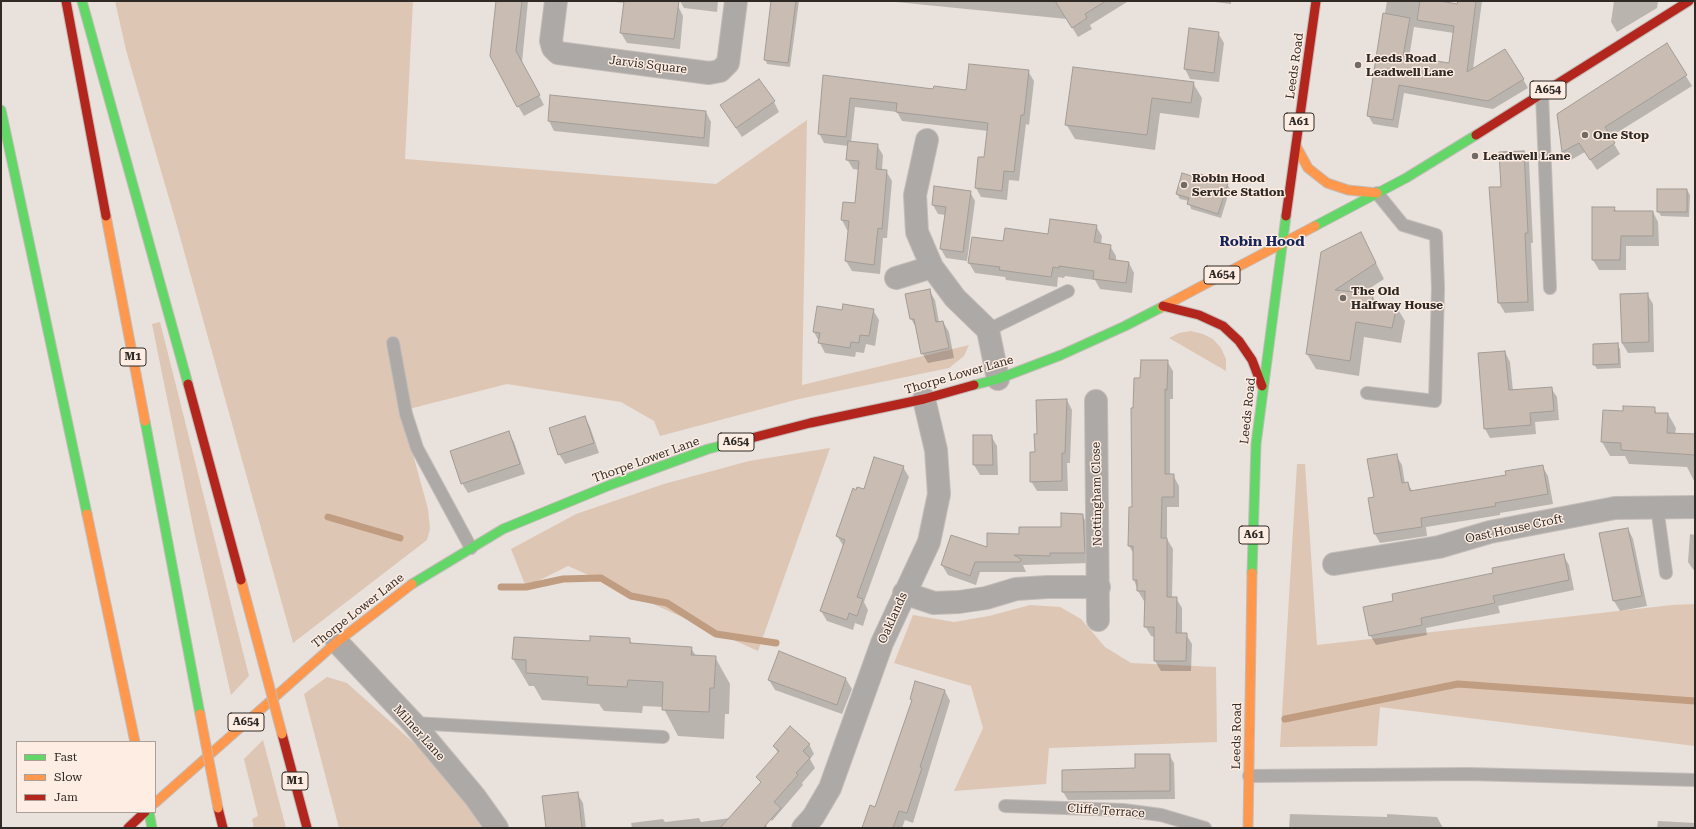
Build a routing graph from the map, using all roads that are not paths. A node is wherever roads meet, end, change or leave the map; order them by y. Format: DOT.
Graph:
graph roads {
  1 [pos="66,1"];
  2 [pos="82,1"];
  3 [pos="556,1"];
  4 [pos="736,1"];
  5 [pos="1316,1"];
  6 [pos="1689,1"];
  7 [pos="1671,7"];
  8 [pos="1542,94"];
  9 [pos="1,110"];
  10 [pos="927,140"];
  11 [pos="1296,146"];
  12 [pos="1377,193"];
  13 [pos="1282,243"];
  14 [pos="932,267"];
  15 [pos="896,278"];
  16 [pos="1550,288"];
  17 [pos="1068,291"];
  18 [pos="1163,306"];
  19 [pos="988,330"];
  20 [pos="394,343"];
  21 [pos="998,379"];
  22 [pos="1262,389"];
  23 [pos="1367,393"];
  24 [pos="924,399"];
  25 [pos="1096,401"];
  26 [pos="1657,507"];
  27 [pos="1695,507"];
  28 [pos="471,548"];
  29 [pos="1334,564"];
  30 [pos="1666,573"];
  31 [pos="1099,587"];
  32 [pos="904,593"];
  33 [pos="1098,620"];
  34 [pos="337,642"];
  35 [pos="413,723"];
  36 [pos="663,737"];
  37 [pos="136,741"];
  38 [pos="1249,776"];
  39 [pos="1695,780"];
  40 [pos="156,802"];
  41 [pos="1005,806"];
  42 [pos="144,813"];
  43 [pos="149,813"];
  44 [pos="814,824"];
  45 [pos="128,828"];
  46 [pos="152,828"];
  47 [pos="222,828"];
  48 [pos="307,828"];
  49 [pos="497,828"];
  50 [pos="1205,828"];
  51 [pos="1248,828"];
  1 -- 47 [label="main road, M1, bridge"];
  2 -- 48 [label="main road, M1, bridge"];
  3 -- 4 [label="street, Jarvis Square"];
  5 -- 11 [label="main road, Leeds Road / A61"];
  6 -- 7 [label="main road, A654"];
  7 -- 8 [label="main road, A654"];
  8 -- 12 [label="main road, A654"];
  8 -- 16 [label="lane"];
  9 -- 37 [label="main road"];
  10 -- 14 [label="street"];
  11 -- 12 [label="main road"];
  11 -- 13 [label="main road, Leeds Road / A61"];
  12 -- 13 [label="main road, A654"];
  12 -- 23 [label="lane"];
  13 -- 18 [label="main road, Thorpe Lower Lane / A654"];
  13 -- 22 [label="main road, Leeds Road / A61"];
  14 -- 15 [label="street"];
  14 -- 19 [label="street"];
  17 -- 19 [label="lane"];
  18 -- 21 [label="main road, Thorpe Lower Lane / A654"];
  18 -- 22 [label="main road"];
  19 -- 21 [label="street"];
  20 -- 28 [label="lane"];
  21 -- 24 [label="main road, Thorpe Lower Lane / A654"];
  22 -- 38 [label="main road, Leeds Road / A61"];
  24 -- 28 [label="main road, Thorpe Lower Lane / A654"];
  24 -- 32 [label="street, Oaklands"];
  25 -- 31 [label="street, Nottingham Close"];
  26 -- 27 [label="street, Oast House Croft"];
  26 -- 29 [label="street, Oast House Croft"];
  26 -- 30 [label="lane"];
  28 -- 34 [label="main road, Thorpe Lower Lane / A654"];
  31 -- 32 [label="street"];
  31 -- 33 [label="street, Nottingham Close"];
  32 -- 44 [label="street, Oaklands"];
  34 -- 35 [label="street, Milner Lane"];
  34 -- 40 [label="main road, Thorpe Lower Lane / A654"];
  35 -- 36 [label="lane"];
  35 -- 49 [label="street, Milner Lane"];
  38 -- 39 [label="lane"];
  38 -- 51 [label="main road, Leeds Road / A61"];
  41 -- 50 [label="lane, Cliffe Terrace"];
  42 -- 45 [label="main road"];
  43 -- 46 [label="main road"];
}
